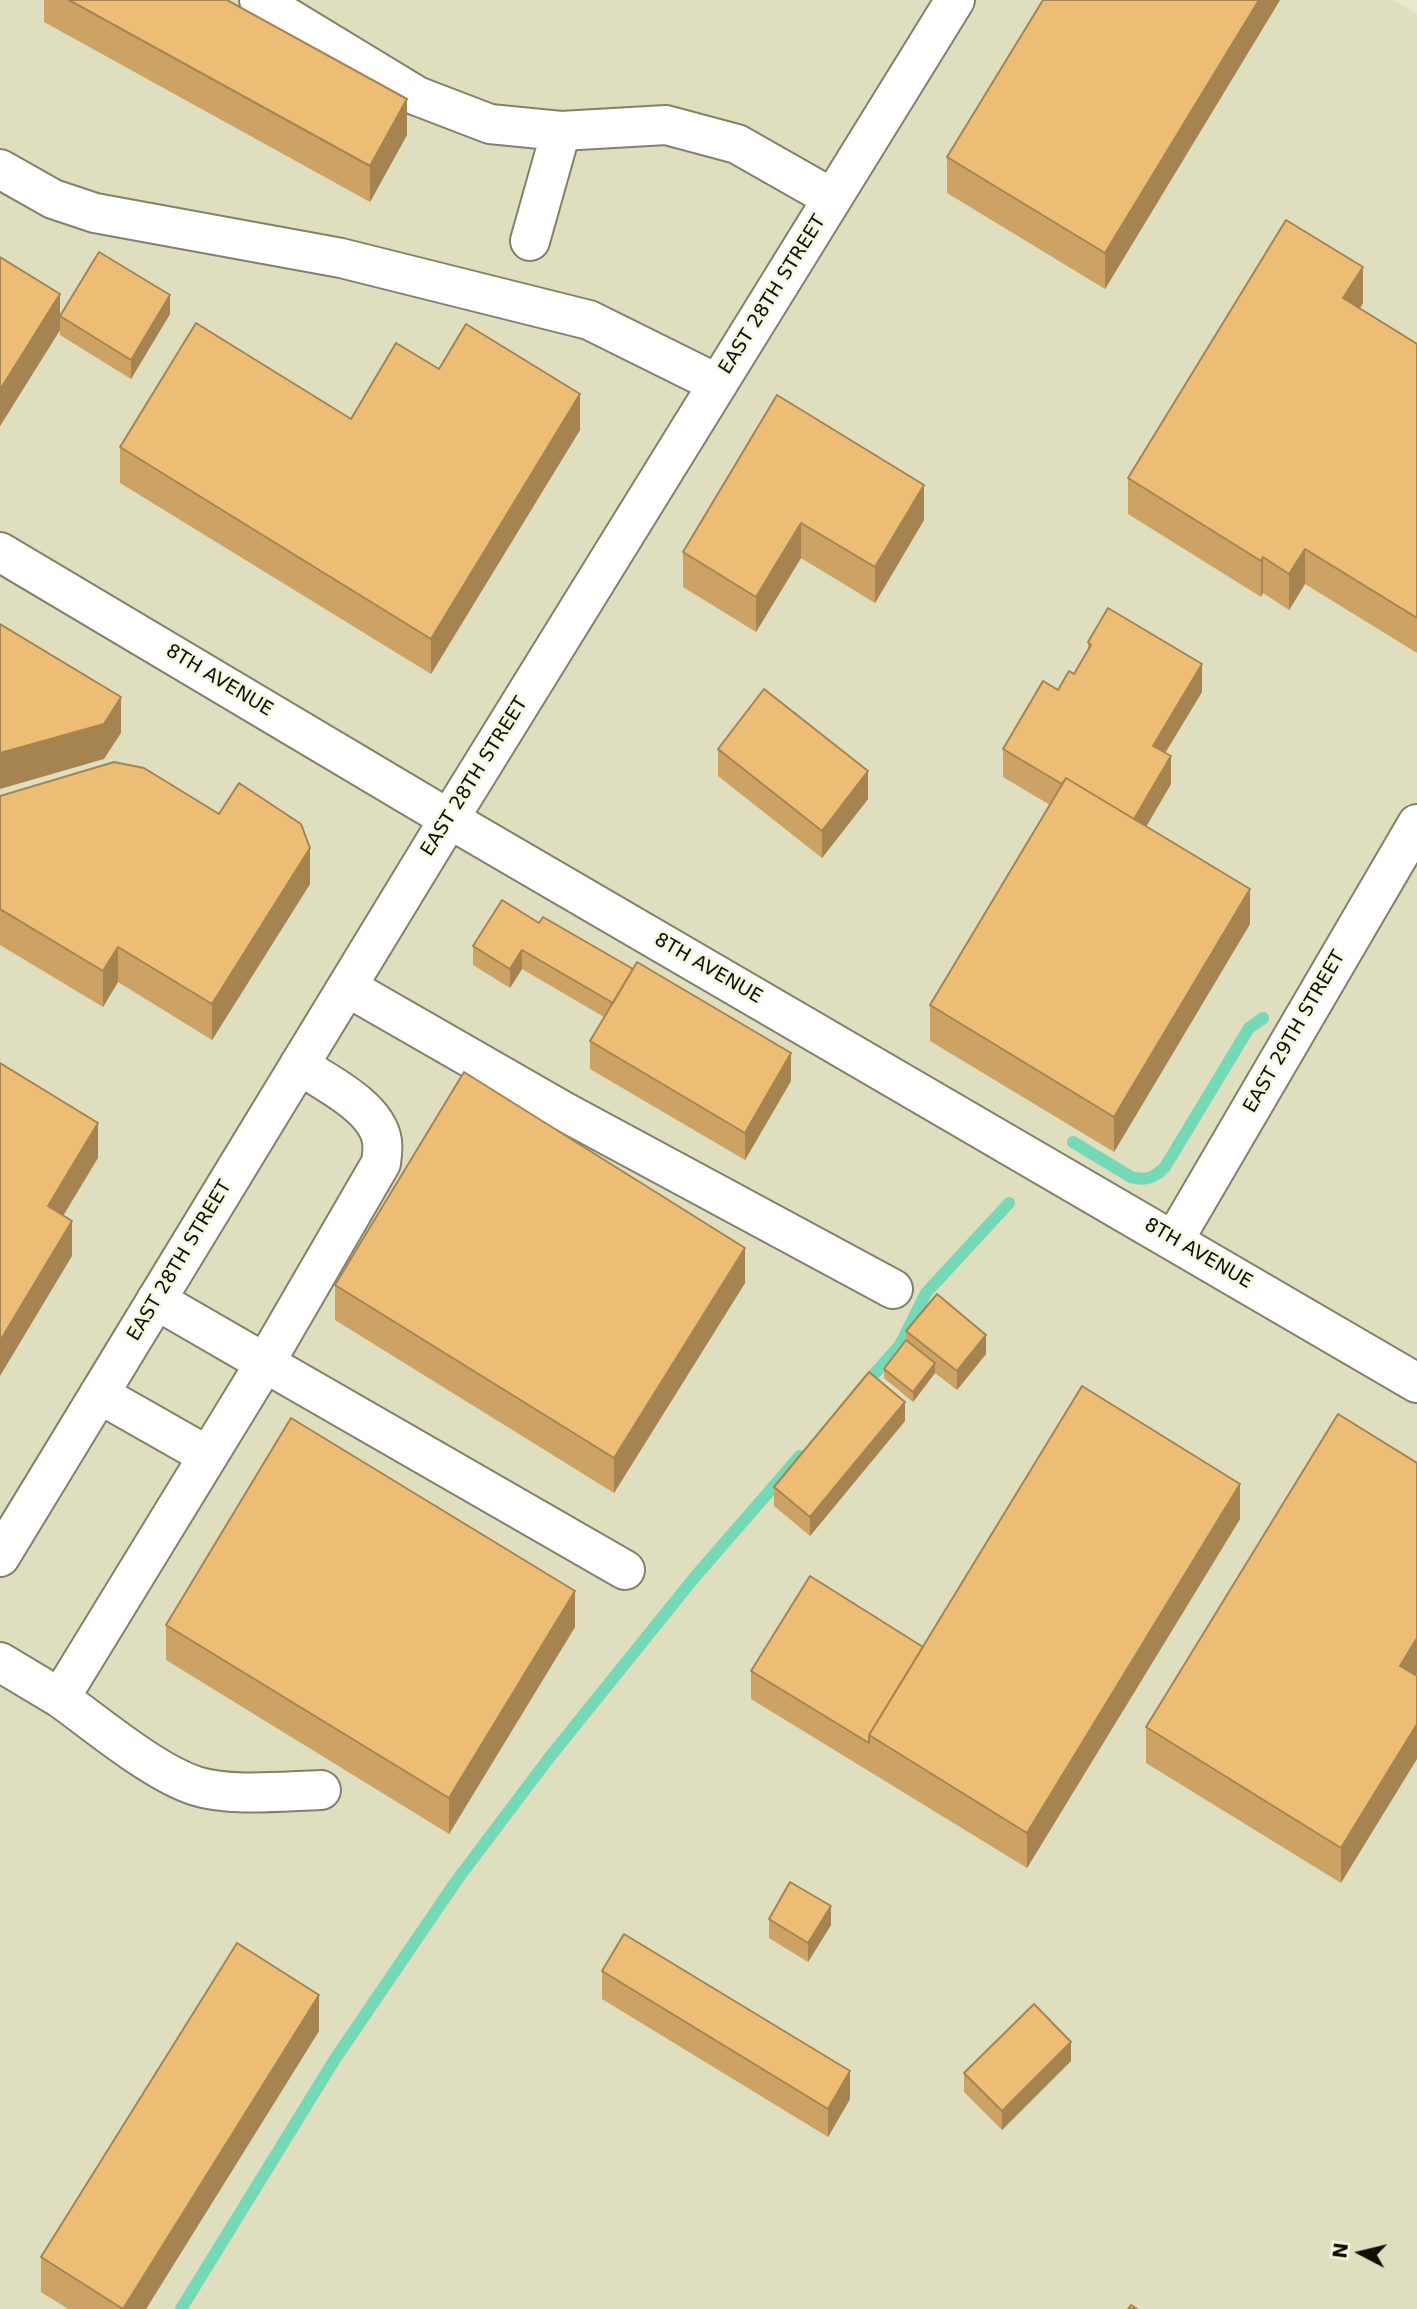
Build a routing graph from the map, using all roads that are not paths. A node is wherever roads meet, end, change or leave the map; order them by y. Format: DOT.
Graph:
graph roads {
  1 [pos="259,0"];
  2 [pos="955,0"];
  3 [pos="561,131"];
  4 [pos="0,169"];
  5 [pos="832,198"];
  6 [pos="530,241"];
  7 [pos="718,384"];
  8 [pos="0,552"];
  9 [pos="449,819"];
  10 [pos="1417,824"];
  11 [pos="347,987"];
  12 [pos="299,1065"];
  13 [pos="1174,1240"];
  14 [pos="892,1289"];
  15 [pos="156,1300"];
  16 [pos="265,1363"];
  17 [pos="1417,1383"];
  18 [pos="99,1394"];
  19 [pos="208,1456"];
  20 [pos="0,1557"];
  21 [pos="625,1570"];
  22 [pos="0,1662"];
  23 [pos="60,1698"];
  24 [pos="321,1790"];
  1 -- 3 [label="street"];
  2 -- 5 [label="street, EAST 28TH STREET"];
  3 -- 5 [label="street"];
  3 -- 6 [label="street"];
  4 -- 7 [label="street"];
  5 -- 7 [label="street, EAST 28TH STREET"];
  7 -- 9 [label="street, EAST 28TH STREET"];
  8 -- 9 [label="street, 8TH AVENUE"];
  9 -- 11 [label="street, EAST 28TH STREET"];
  9 -- 13 [label="street, 8TH AVENUE"];
  10 -- 13 [label="street, EAST 29TH STREET"];
  11 -- 12 [label="street, EAST 28TH STREET"];
  11 -- 14 [label="street"];
  12 -- 15 [label="street, EAST 28TH STREET"];
  12 -- 16 [label="street"];
  13 -- 17 [label="street, 8TH AVENUE"];
  15 -- 16 [label="street"];
  15 -- 18 [label="street, EAST 28TH STREET"];
  16 -- 19 [label="street"];
  16 -- 21 [label="street"];
  18 -- 19 [label="street"];
  18 -- 20 [label="street, EAST 28TH STREET"];
  19 -- 23 [label="street"];
  22 -- 23 [label="street"];
  23 -- 24 [label="street"];
}
